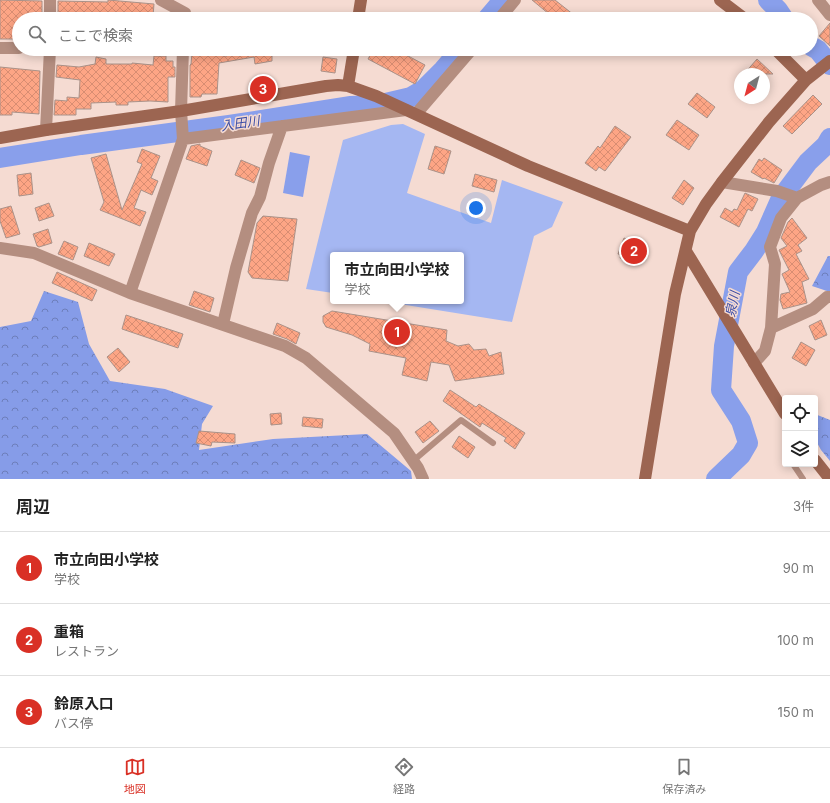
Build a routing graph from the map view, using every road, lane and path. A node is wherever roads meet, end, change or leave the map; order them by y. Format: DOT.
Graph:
graph roads {
  1 [pos="50,0"];
  2 [pos="161,0"];
  3 [pos="361,0"];
  4 [pos="515,0"];
  5 [pos="720,0"];
  6 [pos="818,0"];
  7 [pos="50,12"];
  8 [pos="184,12"];
  9 [pos="359,12"];
  10 [pos="505,12"];
  11 [pos="736,12"];
  12 [pos="830,15"];
  13 [pos="0,48"];
  14 [pos="12,48"];
  15 [pos="50,56"];
  16 [pos="183,56"];
  17 [pos="353,56"];
  18 [pos="465,56"];
  19 [pos="782,56"];
  20 [pos="830,61"];
  21 [pos="806,80"];
  22 [pos="348,86"];
  23 [pos="411,112"];
  24 [pos="182,116"];
  25 [pos="282,126"];
  26 [pos="46,130"];
  27 [pos="183,137"];
  28 [pos="0,138"];
  29 [pos="722,182"];
  30 [pos="830,182"];
  31 [pos="794,196"];
  32 [pos="690,231"];
  33 [pos="0,248"];
  34 [pos="686,251"];
  35 [pos="130,293"];
  36 [pos="830,297"];
  37 [pos="223,324"];
  38 [pos="772,328"];
  39 [pos="754,363"];
  40 [pos="782,409"];
  41 [pos="493,443"];
  42 [pos="413,461"];
  43 [pos="818,464"];
  44 [pos="795,467"];
  45 [pos="423,479"];
  46 [pos="645,479"];
  47 [pos="803,479"];
  48 [pos="830,479"];
  1 -- 7 [label="street"];
  2 -- 8 [label="street"];
  3 -- 9 [label="street"];
  4 -- 10 [label="street"];
  5 -- 11 [label="street"];
  6 -- 12 [label="street"];
  13 -- 14 [label="street"];
  15 -- 26 [label="street"];
  16 -- 24 [label="street"];
  17 -- 22 [label="street"];
  18 -- 23 [label="street"];
  19 -- 21 [label="street"];
  20 -- 21 [label="street"];
  21 -- 29 [label="street"];
  22 -- 23 [label="street"];
  22 -- 24 [label="street"];
  23 -- 25 [label="street"];
  23 -- 32 [label="street"];
  24 -- 26 [label="street"];
  24 -- 27 [label="street"];
  25 -- 27 [label="street"];
  25 -- 37 [label="street"];
  26 -- 28 [label="street"];
  27 -- 35 [label="street"];
  29 -- 31 [label="street"];
  29 -- 32 [label="street"];
  30 -- 31 [label="street"];
  31 -- 38 [label="street"];
  32 -- 34 [label="street"];
  33 -- 35 [label="street"];
  34 -- 39 [label="street"];
  34 -- 46 [label="street"];
  35 -- 37 [label="street"];
  36 -- 38 [label="street"];
  37 -- 42 [label="street"];
  38 -- 39 [label="street"];
  39 -- 40 [label="street"];
  41 -- 42 [label="lane"];
  42 -- 45 [label="street"];
  43 -- 48 [label="street"];
  44 -- 47 [label="lane"];
}
